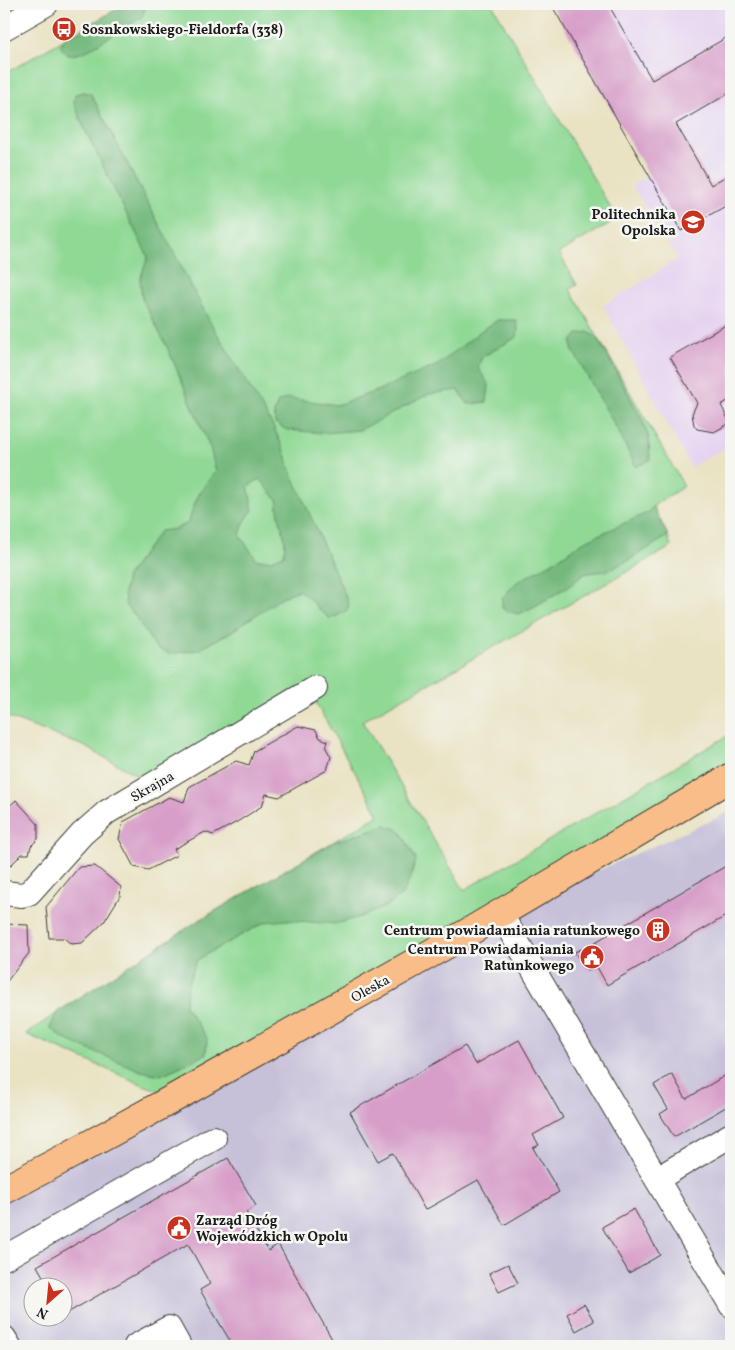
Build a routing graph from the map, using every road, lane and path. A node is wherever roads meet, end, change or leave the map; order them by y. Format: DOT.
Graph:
graph roads {
  1 [pos="46,4"];
  2 [pos="4,28"];
  3 [pos="314,688"];
  4 [pos="731,777"];
  5 [pos="4,894"];
  6 [pos="500,914"];
  7 [pos="731,1135"];
  8 [pos="214,1138"];
  9 [pos="657,1179"];
  10 [pos="4,1190"];
  11 [pos="4,1258"];
  12 [pos="731,1305"];
  13 [pos="4,1338"];
  14 [pos="9,1346"];
  15 [pos="136,1346"];
  16 [pos="179,1346"];
  1 -- 2 [label="street"];
  3 -- 5 [label="street, Skrajna"];
  4 -- 6 [label="main road, Oleska"];
  6 -- 9 [label="street"];
  6 -- 10 [label="main road, Oleska"];
  7 -- 9 [label="street"];
  8 -- 11 [label="street"];
  9 -- 12 [label="street"];
  13 -- 14 [label="street"];
  15 -- 16 [label="street"];
}
